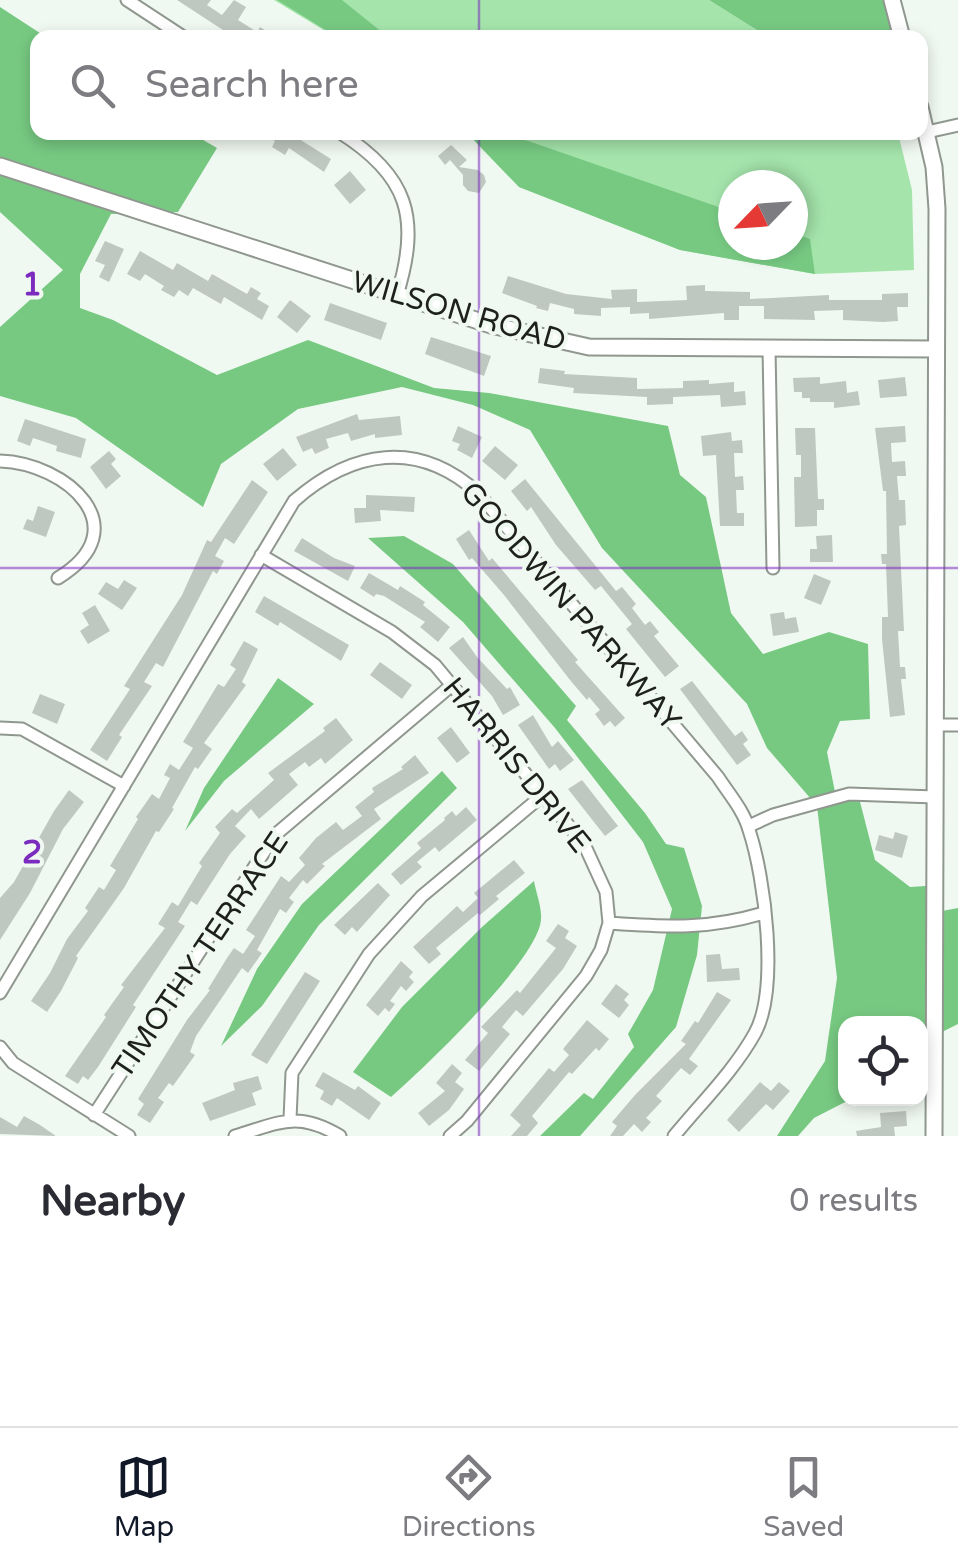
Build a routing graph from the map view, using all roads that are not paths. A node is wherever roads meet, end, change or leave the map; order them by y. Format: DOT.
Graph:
graph roads {
  1 [pos="128,0"];
  2 [pos="892,0"];
  3 [pos="173,30"];
  4 [pos="900,30"];
  5 [pos="958,125"];
  6 [pos="928,132"];
  7 [pos="928,139"];
  8 [pos="351,140"];
  9 [pos="0,166"];
  10 [pos="397,294"];
  11 [pos="770,348"];
  12 [pos="936,350"];
  13 [pos="0,461"];
  14 [pos="261,555"];
  15 [pos="773,568"];
  16 [pos="58,578"];
  17 [pos="452,685"];
  18 [pos="958,725"];
  19 [pos="936,726"];
  20 [pos="0,728"];
  21 [pos="124,786"];
  22 [pos="543,795"];
  23 [pos="935,796"];
  24 [pos="748,826"];
  25 [pos="764,913"];
  26 [pos="609,923"];
  27 [pos="0,992"];
  28 [pos="0,1047"];
  29 [pos="94,1115"];
  30 [pos="290,1118"];
  31 [pos="128,1136"];
  32 [pos="235,1136"];
  33 [pos="340,1136"];
  34 [pos="450,1136"];
  35 [pos="674,1136"];
  36 [pos="934,1136"];
  1 -- 3 [label="street"];
  2 -- 4 [label="street"];
  5 -- 6 [label="street"];
  7 -- 12 [label="street"];
  8 -- 10 [label="street"];
  9 -- 10 [label="street, WILSON ROAD"];
  10 -- 11 [label="street, WILSON ROAD"];
  11 -- 12 [label="street, WILSON ROAD"];
  11 -- 15 [label="street"];
  12 -- 19 [label="street"];
  13 -- 16 [label="street"];
  14 -- 17 [label="street, HARRIS DRIVE"];
  14 -- 21 [label="street, GOODWIN PARKWAY"];
  14 -- 24 [label="street, GOODWIN PARKWAY"];
  17 -- 22 [label="street, HARRIS DRIVE"];
  17 -- 29 [label="street, TIMOTHY TERRACE"];
  18 -- 19 [label="street"];
  19 -- 23 [label="street"];
  20 -- 21 [label="street"];
  21 -- 27 [label="street, GOODWIN PARKWAY"];
  22 -- 26 [label="street, HARRIS DRIVE"];
  22 -- 30 [label="street"];
  23 -- 24 [label="street"];
  23 -- 36 [label="street"];
  24 -- 25 [label="street, GOODWIN PARKWAY"];
  25 -- 26 [label="street"];
  25 -- 35 [label="street, GOODWIN PARKWAY"];
  26 -- 34 [label="street"];
  28 -- 29 [label="street"];
  29 -- 31 [label="street"];
  30 -- 32 [label="street"];
  30 -- 33 [label="street"];
}
